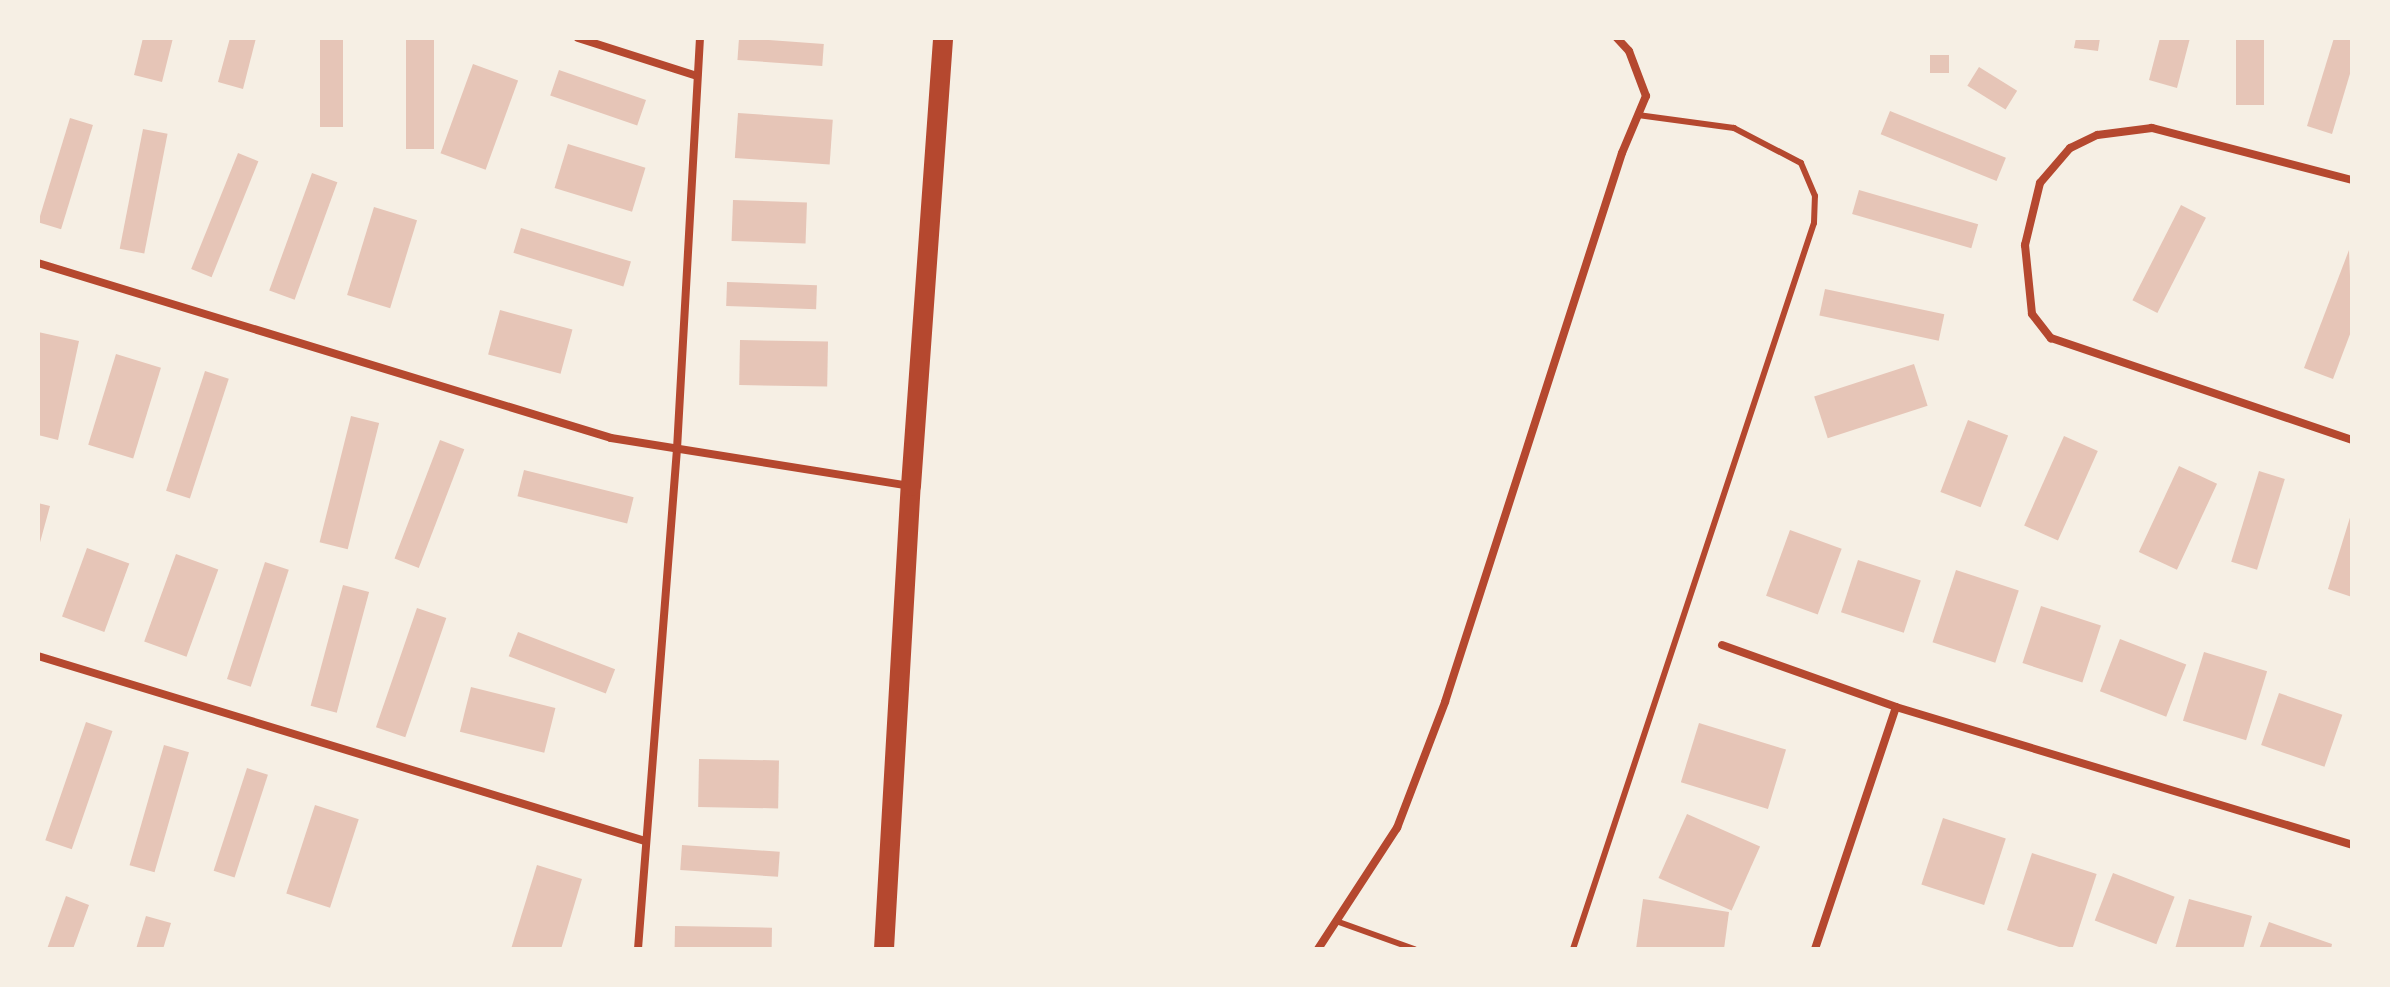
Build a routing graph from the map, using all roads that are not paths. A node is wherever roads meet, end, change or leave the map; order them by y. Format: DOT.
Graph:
graph roads {
  1 [pos="578,38"];
  2 [pos="700,38"];
  3 [pos="943,38"];
  4 [pos="1617,38"];
  5 [pos="697,76"];
  6 [pos="1638,115"];
  7 [pos="2352,180"];
  8 [pos="38,263"];
  9 [pos="2352,440"];
  10 [pos="677,449"];
  11 [pos="911,486"];
  12 [pos="1722,645"];
  13 [pos="38,656"];
  14 [pos="1896,707"];
  15 [pos="645,841"];
  16 [pos="2352,845"];
  17 [pos="1336,921"];
  18 [pos="638,949"];
  19 [pos="884,949"];
  20 [pos="1318,949"];
  21 [pos="1414,949"];
  22 [pos="1573,949"];
  23 [pos="1815,949"];
  1 -- 5 [label="street"];
  2 -- 5 [label="street"];
  3 -- 11 [label="main road"];
  4 -- 6 [label="street"];
  5 -- 10 [label="street"];
  6 -- 17 [label="street"];
  6 -- 22 [label="lane"];
  7 -- 9 [label="street"];
  8 -- 10 [label="street"];
  10 -- 11 [label="street"];
  10 -- 15 [label="street"];
  11 -- 19 [label="main road"];
  12 -- 14 [label="street"];
  13 -- 15 [label="street"];
  14 -- 16 [label="street"];
  14 -- 23 [label="street"];
  15 -- 18 [label="street"];
  17 -- 20 [label="street"];
  17 -- 21 [label="lane"];
}
